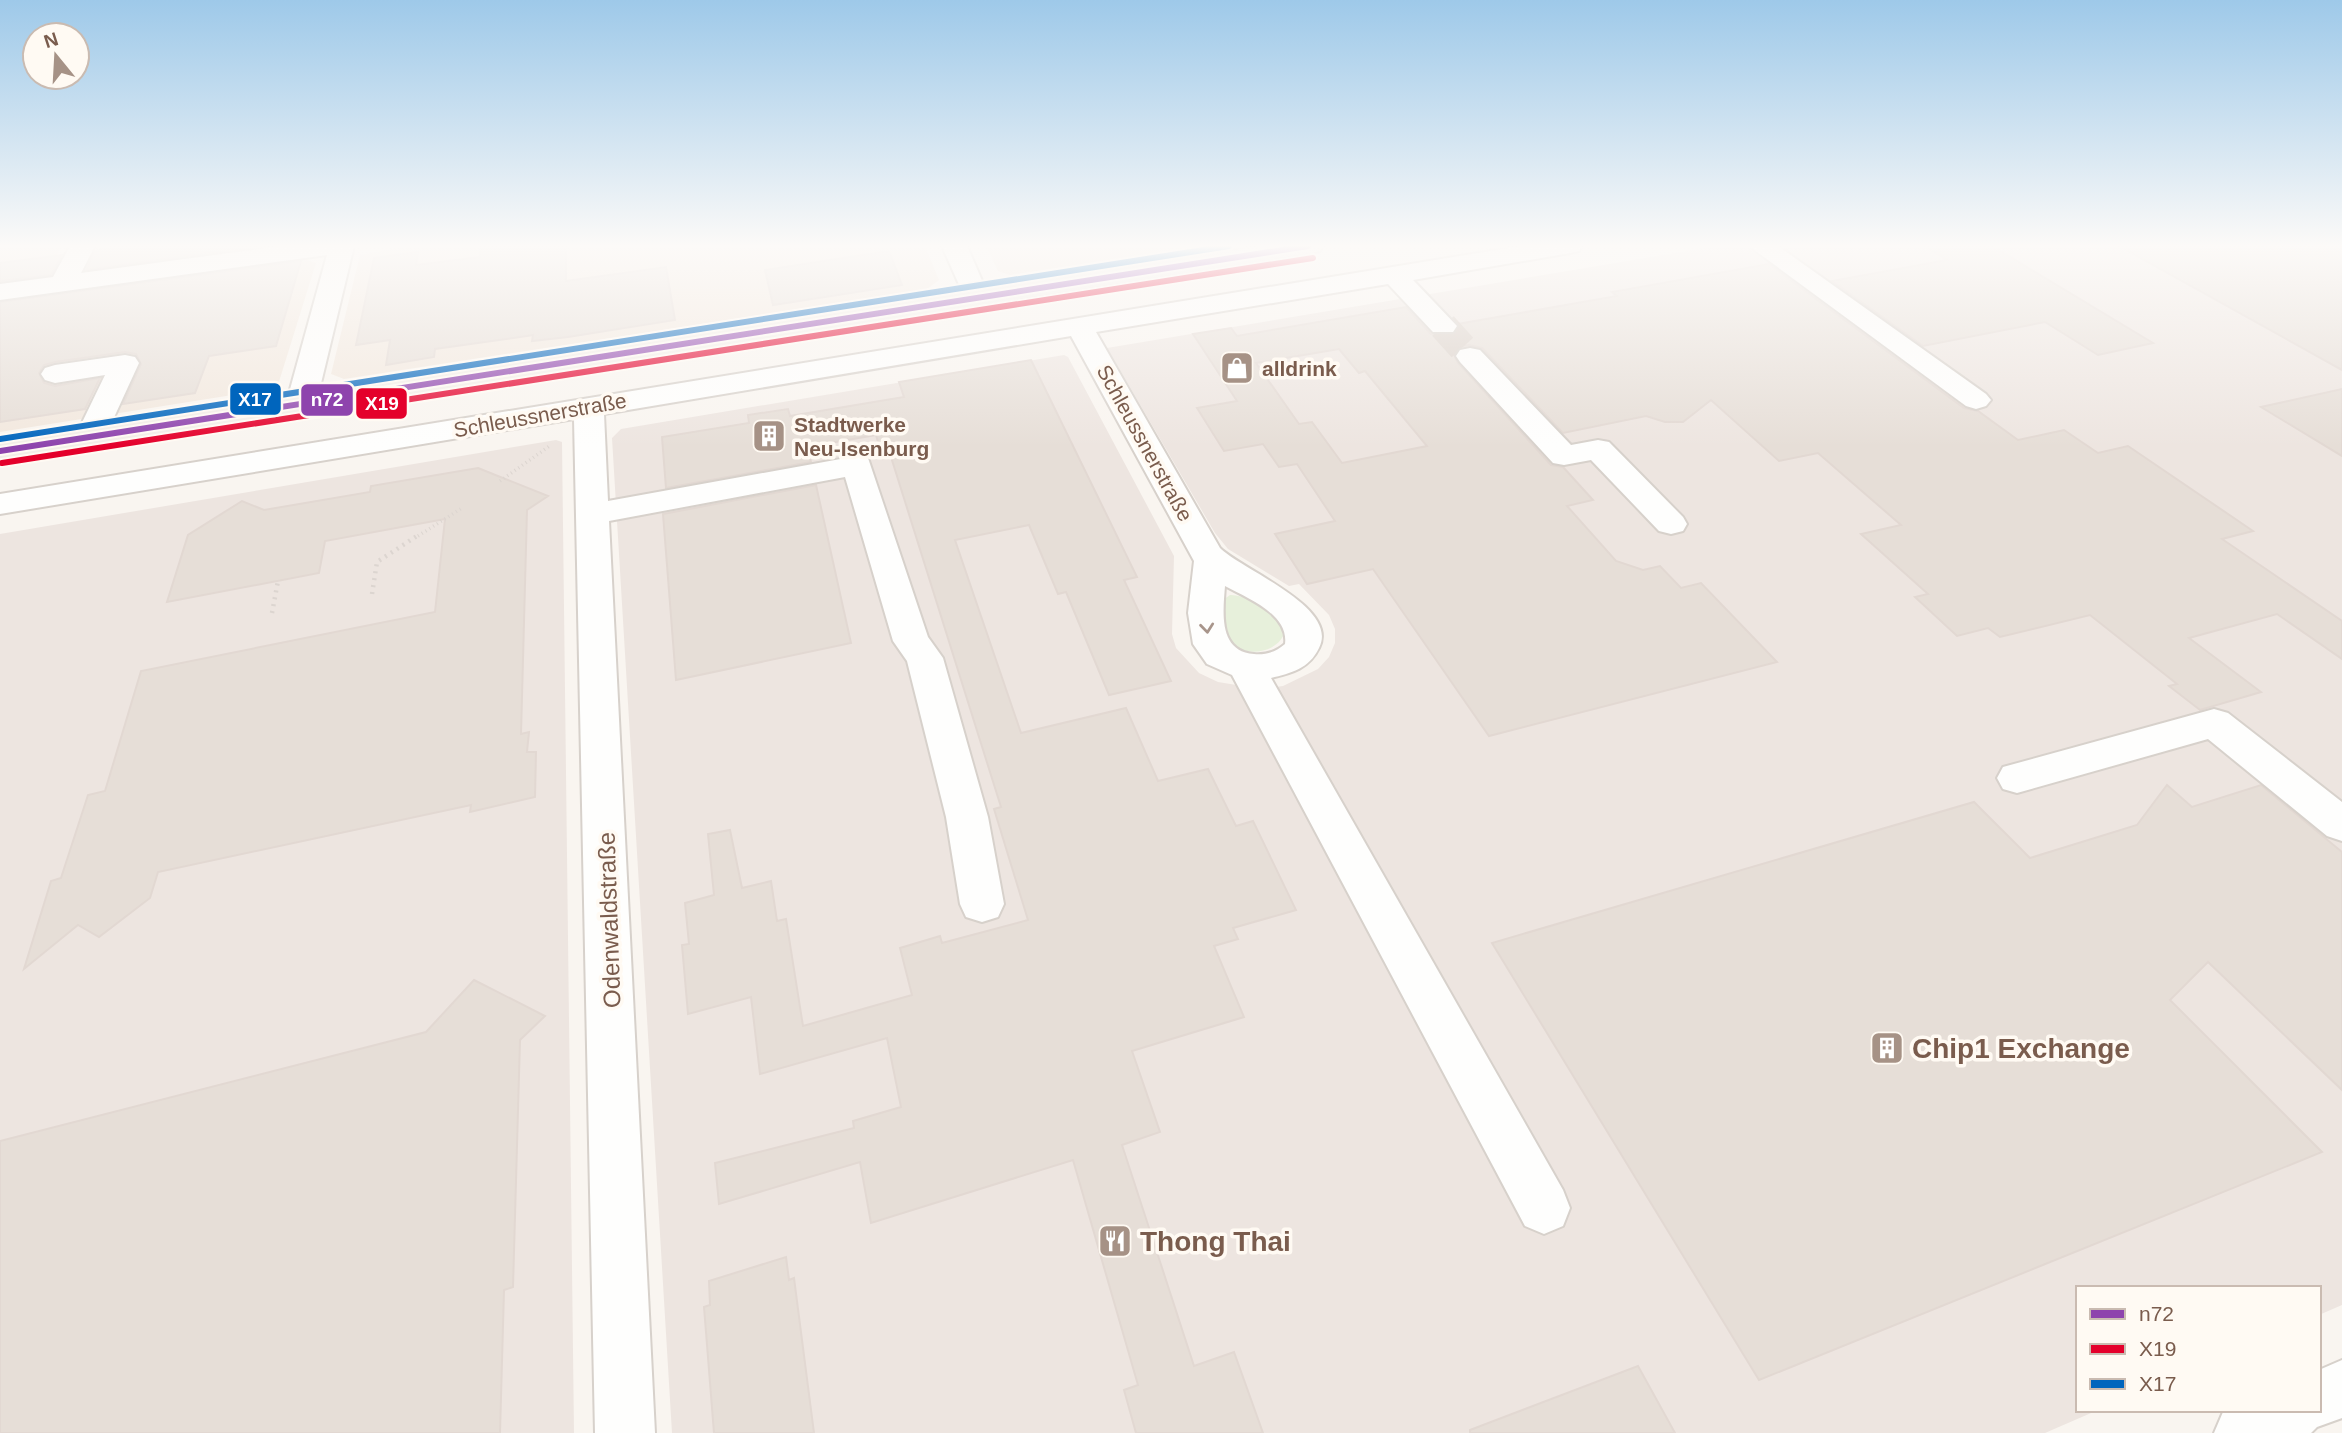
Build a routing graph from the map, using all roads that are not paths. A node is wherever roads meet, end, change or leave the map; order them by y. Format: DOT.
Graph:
graph roads {
  1 [pos="324,313"];
  2 [pos="888,313"];
  3 [pos="1160,313"];
  4 [pos="1430,313"];
  5 [pos="1854,313"];
  6 [pos="1079,326"];
  7 [pos="1443,326"];
  8 [pos="1470,356"];
  9 [pos="55,374"];
  10 [pos="1976,400"];
  11 [pos="301,404"];
  12 [pos="589,407"];
  13 [pos="90,437"];
  14 [pos="0,452"];
  15 [pos="0,504"];
  16 [pos="593,514"];
  17 [pos="1671,524"];
  18 [pos="1211,561"];
  19 [pos="1245,666"];
  20 [pos="2017,778"];
  21 [pos="2342,825"];
  22 [pos="982,904"];
  23 [pos="1544,1208"];
  24 [pos="2342,1389"];
  25 [pos="2321,1398"];
  26 [pos="2291,1412"];
  27 [pos="625,1433"];
  28 [pos="2244,1433"];
  1 -- 11 [label="street"];
  2 -- 11 [label="main road"];
  3 -- 6 [label="street, Schleussnerstraße"];
  4 -- 7 [label="street"];
  5 -- 10 [label="street"];
  6 -- 12 [label="street, Schleussnerstraße"];
  6 -- 18 [label="street, Schleussnerstraße"];
  8 -- 17 [label="street"];
  9 -- 13 [label="street"];
  11 -- 13 [label="main road"];
  12 -- 15 [label="street, Schleussnerstraße"];
  12 -- 16 [label="street, Odenwaldstraße"];
  13 -- 14 [label="main road"];
  16 -- 22 [label="street"];
  16 -- 27 [label="street, Odenwaldstraße"];
  18 -- 19 [label="street, one-way"];
  18 -- 19 [label="street, Schleussnerstraße"];
  19 -- 23 [label="street"];
  20 -- 21 [label="street"];
  24 -- 25 [label="street"];
  26 -- 28 [label="street"];
}
